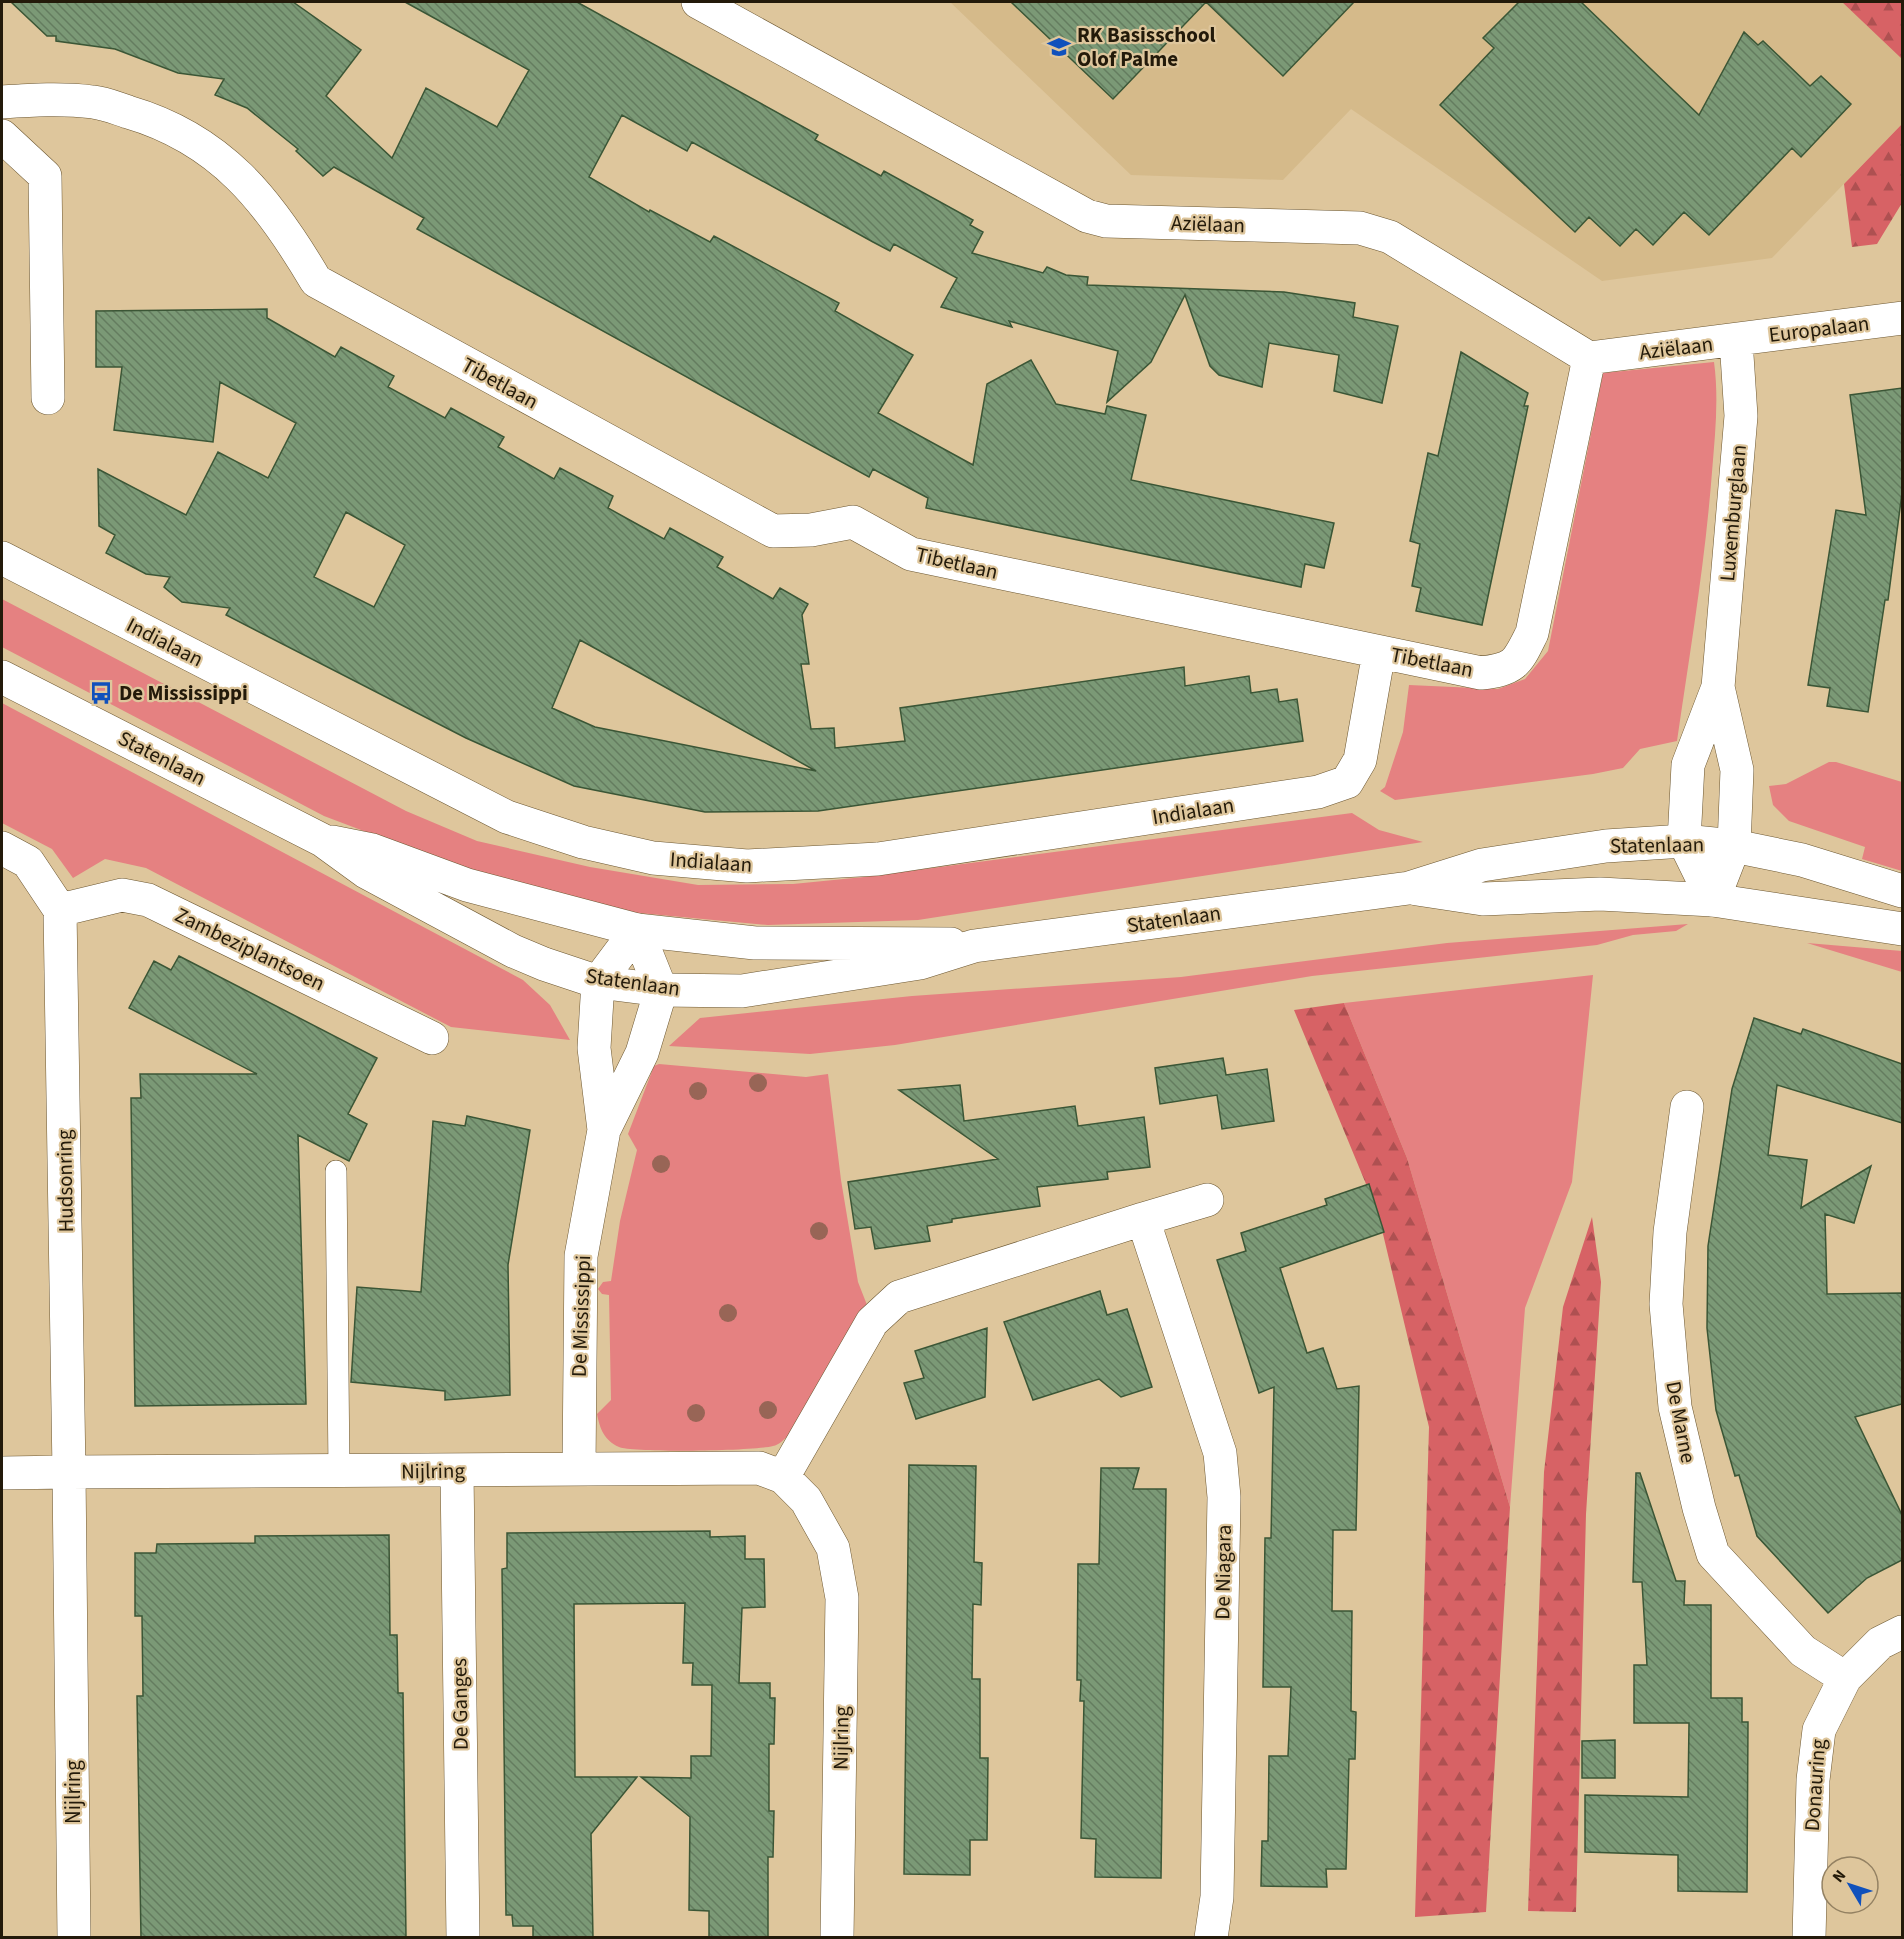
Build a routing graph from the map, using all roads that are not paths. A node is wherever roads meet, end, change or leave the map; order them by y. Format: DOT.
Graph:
graph roads {
  1 [pos="698,2"];
  2 [pos="2,102"];
  3 [pos="2,136"];
  4 [pos="1902,318"];
  5 [pos="1736,340"];
  6 [pos="1589,358"];
  7 [pos="48,398"];
  8 [pos="2,558"];
  9 [pos="1379,652"];
  10 [pos="2,677"];
  11 [pos="1718,687"];
  12 [pos="322,840"];
  13 [pos="1684,841"];
  14 [pos="1734,846"];
  15 [pos="2,848"];
  16 [pos="1409,888"];
  17 [pos="1902,891"];
  18 [pos="1713,900"];
  19 [pos="60,910"];
  20 [pos="1902,929"];
  21 [pos="637,930"];
  22 [pos="974,946"];
  23 [pos="598,982"];
  24 [pos="661,990"];
  25 [pos="432,1038"];
  26 [pos="1688,1107"];
  27 [pos="604,1130"];
  28 [pos="336,1171"];
  29 [pos="1207,1200"];
  30 [pos="1143,1219"];
  31 [pos="579,1468"];
  32 [pos="457,1471"];
  33 [pos="69,1472"];
  34 [pos="339,1472"];
  35 [pos="2,1473"];
  36 [pos="783,1478"];
  37 [pos="1902,1632"];
  38 [pos="1845,1678"];
  39 [pos="74,1938"];
  40 [pos="463,1938"];
  41 [pos="837,1938"];
  42 [pos="1211,1938"];
  43 [pos="1809,1938"];
  1 -- 6 [label="street, Aziëlaan"];
  2 -- 9 [label="street, Tibetlaan"];
  3 -- 7 [label="street"];
  4 -- 5 [label="street, Europalaan"];
  5 -- 6 [label="street, Aziëlaan"];
  5 -- 11 [label="street, Luxemburglaan"];
  6 -- 9 [label="street, Tibetlaan"];
  8 -- 9 [label="street, Indialaan"];
  10 -- 12 [label="street, Statenlaan"];
  11 -- 13 [label="street, Luxemburglaan"];
  11 -- 14 [label="street, Luxemburglaan"];
  12 -- 21 [label="street, Statenlaan"];
  12 -- 23 [label="street, Statenlaan"];
  13 -- 14 [label="street, Statenlaan"];
  13 -- 16 [label="street, Statenlaan"];
  13 -- 18 [label="street, Luxemburglaan"];
  14 -- 17 [label="street, Statenlaan"];
  14 -- 18 [label="street, Luxemburglaan"];
  15 -- 19 [label="street"];
  16 -- 18 [label="street, Statenlaan"];
  16 -- 22 [label="street, Statenlaan"];
  18 -- 20 [label="street, Statenlaan"];
  19 -- 25 [label="street, Zambeziplantsoen"];
  19 -- 33 [label="street, Hudsonring"];
  21 -- 22 [label="street, Statenlaan"];
  21 -- 23 [label="street"];
  21 -- 24 [label="street"];
  22 -- 24 [label="street, Statenlaan"];
  23 -- 24 [label="street, Statenlaan"];
  23 -- 27 [label="street, De Mississippi"];
  24 -- 27 [label="street, De Mississippi"];
  26 -- 38 [label="street, De Marne"];
  27 -- 31 [label="street, De Mississippi"];
  28 -- 34 [label="lane"];
  29 -- 30 [label="street"];
  30 -- 36 [label="street"];
  30 -- 42 [label="street, De Niagara"];
  31 -- 32 [label="street, Nijlring"];
  31 -- 36 [label="street, Nijlring"];
  32 -- 34 [label="street, Nijlring"];
  32 -- 40 [label="street, De Ganges"];
  33 -- 34 [label="street, Nijlring"];
  33 -- 35 [label="street"];
  33 -- 39 [label="street, Nijlring"];
  36 -- 41 [label="street, Nijlring"];
  37 -- 38 [label="street, Donauring"];
  38 -- 43 [label="street, Donauring"];
}
